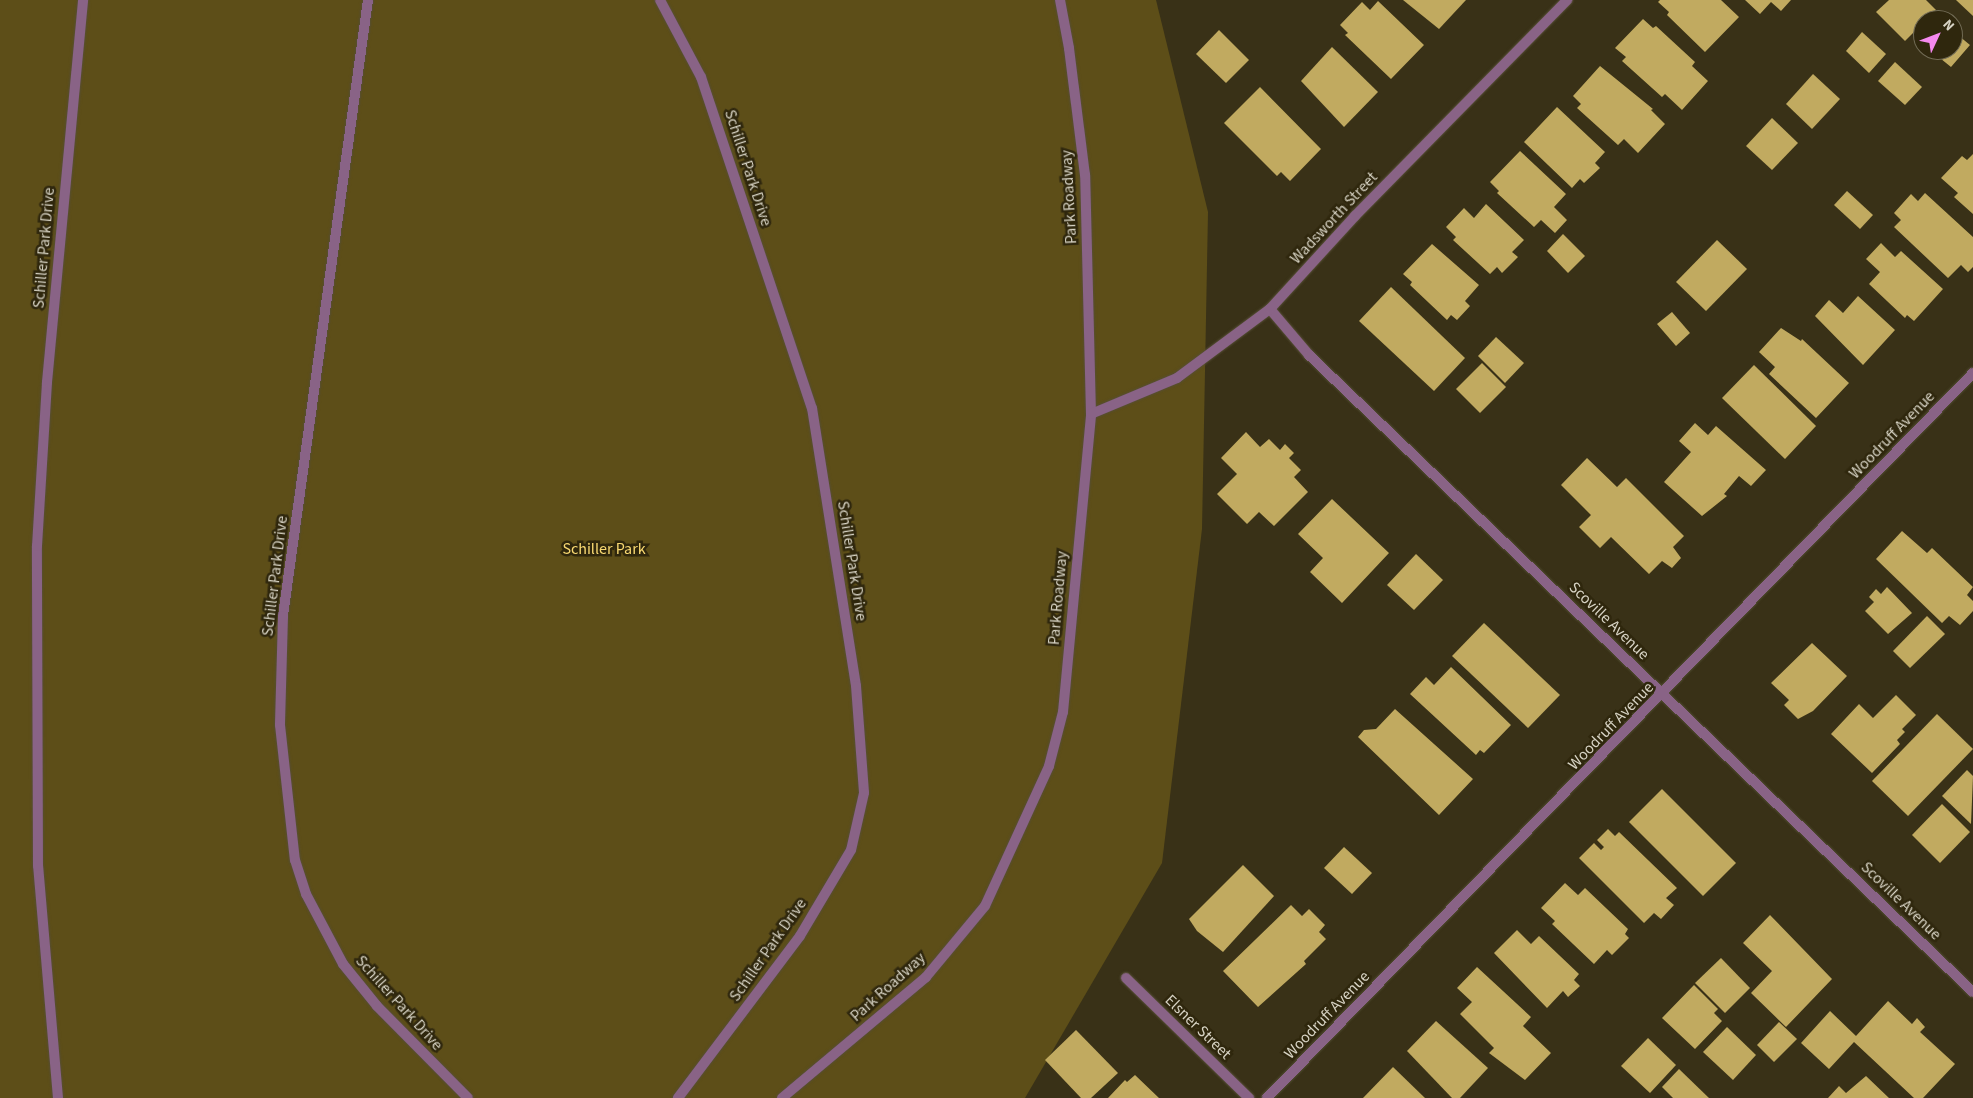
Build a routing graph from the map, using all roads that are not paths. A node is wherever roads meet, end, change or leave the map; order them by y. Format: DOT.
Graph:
graph roads {
  1 [pos="83,0"];
  2 [pos="368,0"];
  3 [pos="660,0"];
  4 [pos="1060,0"];
  5 [pos="1567,0"];
  6 [pos="1270,310"];
  7 [pos="1973,373"];
  8 [pos="1091,414"];
  9 [pos="1664,694"];
  10 [pos="1126,978"];
  11 [pos="1973,992"];
  12 [pos="58,1098"];
  13 [pos="468,1098"];
  14 [pos="678,1098"];
  15 [pos="782,1098"];
  16 [pos="1249,1098"];
  17 [pos="1267,1098"];
  1 -- 12 [label="street, Schiller Park Drive"];
  2 -- 13 [label="street, Schiller Park Drive"];
  3 -- 14 [label="street, Schiller Park Drive"];
  4 -- 8 [label="street, Park Roadway"];
  5 -- 6 [label="street, Wadsworth Street"];
  6 -- 8 [label="street, Wadsworth Street"];
  6 -- 9 [label="street, Scoville Avenue"];
  7 -- 9 [label="street, Woodruff Avenue"];
  8 -- 15 [label="street, Park Roadway"];
  9 -- 11 [label="street, Scoville Avenue"];
  9 -- 17 [label="street, Woodruff Avenue"];
  10 -- 16 [label="street, Elsner Street"];
}
